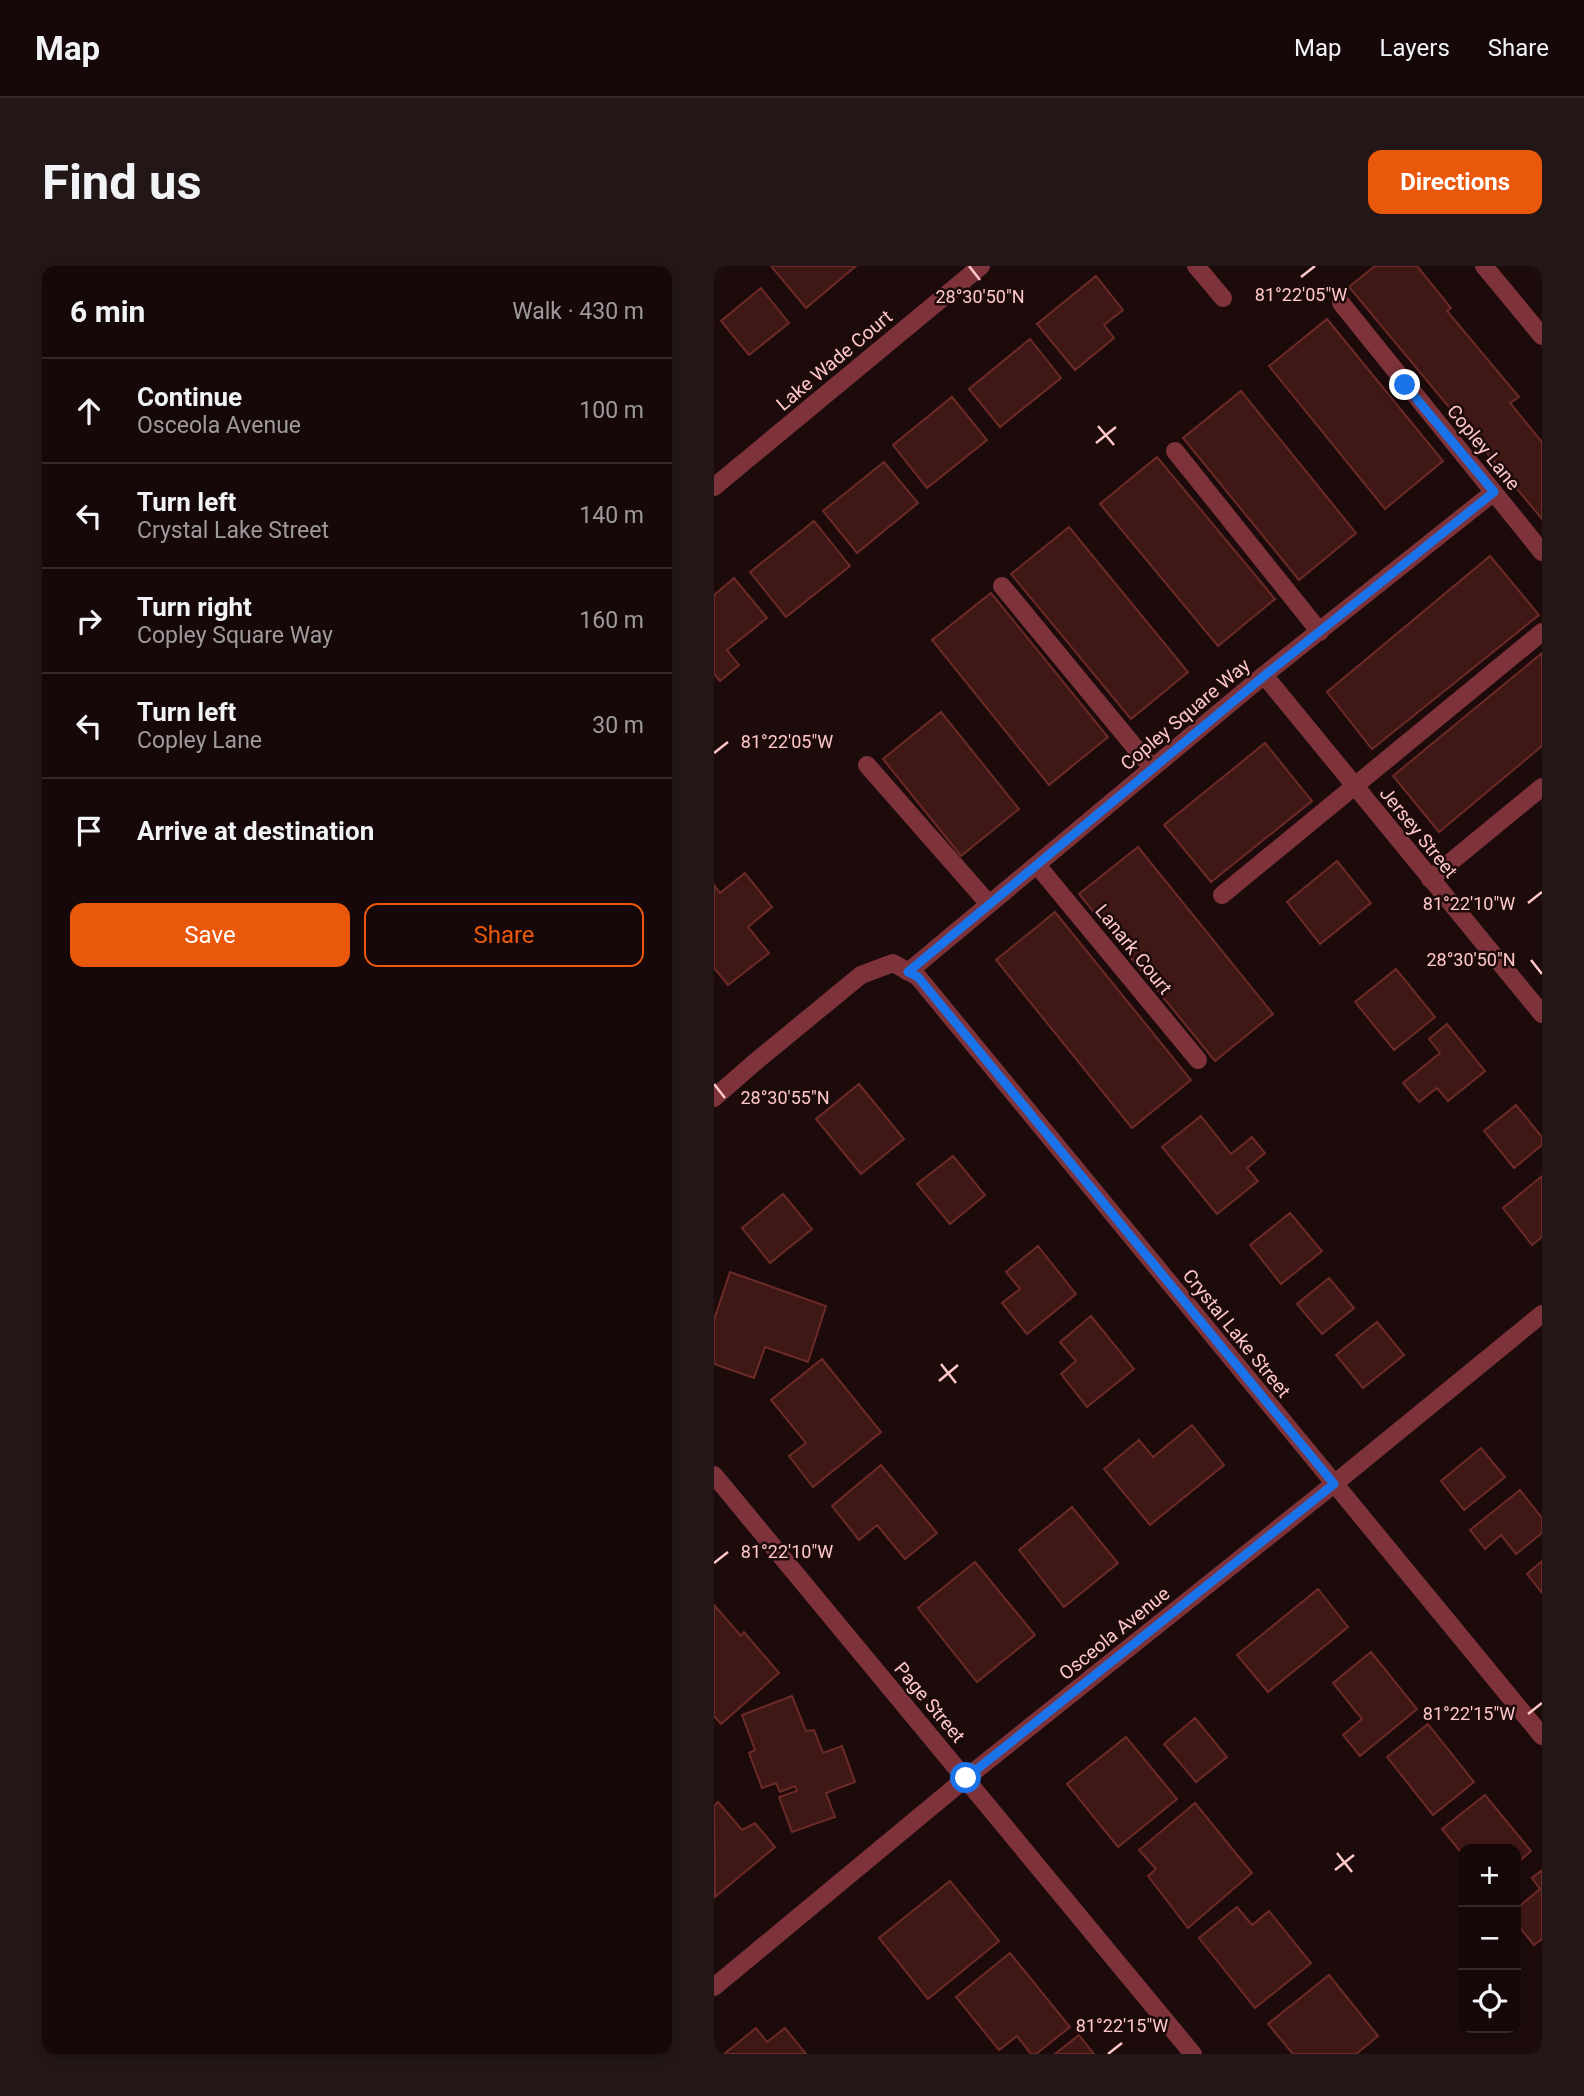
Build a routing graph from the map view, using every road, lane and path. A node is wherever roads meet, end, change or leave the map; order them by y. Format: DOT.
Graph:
graph roads {
  1 [pos="981,266"];
  2 [pos="1196,266"];
  3 [pos="1484,266"];
  4 [pos="1223,298"];
  5 [pos="1341,303"];
  6 [pos="1542,336"];
  7 [pos="1175,451"];
  8 [pos="714,487"];
  9 [pos="1494,492"];
  10 [pos="1542,552"];
  11 [pos="1002,586"];
  12 [pos="1320,632"];
  13 [pos="1542,632"];
  14 [pos="1264,676"];
  15 [pos="867,765"];
  16 [pos="1152,768"];
  17 [pos="1354,786"];
  18 [pos="1542,787"];
  19 [pos="1037,865"];
  20 [pos="1430,879"];
  21 [pos="1223,895"];
  22 [pos="989,904"];
  23 [pos="900,967"];
  24 [pos="1542,1014"];
  25 [pos="1198,1060"];
  26 [pos="714,1098"];
  27 [pos="1542,1314"];
  28 [pos="714,1475"];
  29 [pos="1334,1484"];
  30 [pos="1542,1736"];
  31 [pos="966,1778"];
  32 [pos="714,1987"];
  33 [pos="1193,2054"];
  1 -- 8 [label="street, Lake Wade Court"];
  2 -- 4 [label="street"];
  3 -- 6 [label="street"];
  5 -- 9 [label="street, Copley Lane"];
  7 -- 12 [label="street"];
  9 -- 10 [label="street, Copley Lane"];
  9 -- 12 [label="street, Copley Square Way"];
  11 -- 16 [label="street"];
  12 -- 14 [label="street, Copley Square Way"];
  13 -- 17 [label="street"];
  14 -- 16 [label="street, Copley Square Way"];
  14 -- 17 [label="street, Jersey Street"];
  15 -- 22 [label="street"];
  16 -- 19 [label="street, Copley Square Way"];
  17 -- 20 [label="street, Jersey Street"];
  17 -- 21 [label="street"];
  18 -- 20 [label="street"];
  19 -- 22 [label="street, Copley Square Way"];
  19 -- 25 [label="street, Lanark Court"];
  20 -- 24 [label="street, Jersey Street"];
  22 -- 23 [label="street, Copley Square Way"];
  23 -- 26 [label="street, Copley Square Way"];
  23 -- 29 [label="street, Crystal Lake Street"];
  27 -- 29 [label="street, Osceola Avenue"];
  28 -- 31 [label="street, Page Street"];
  29 -- 30 [label="street, Crystal Lake Street"];
  29 -- 31 [label="street, Osceola Avenue"];
  31 -- 32 [label="street, Osceola Avenue"];
  31 -- 33 [label="street, Page Street"];
}
